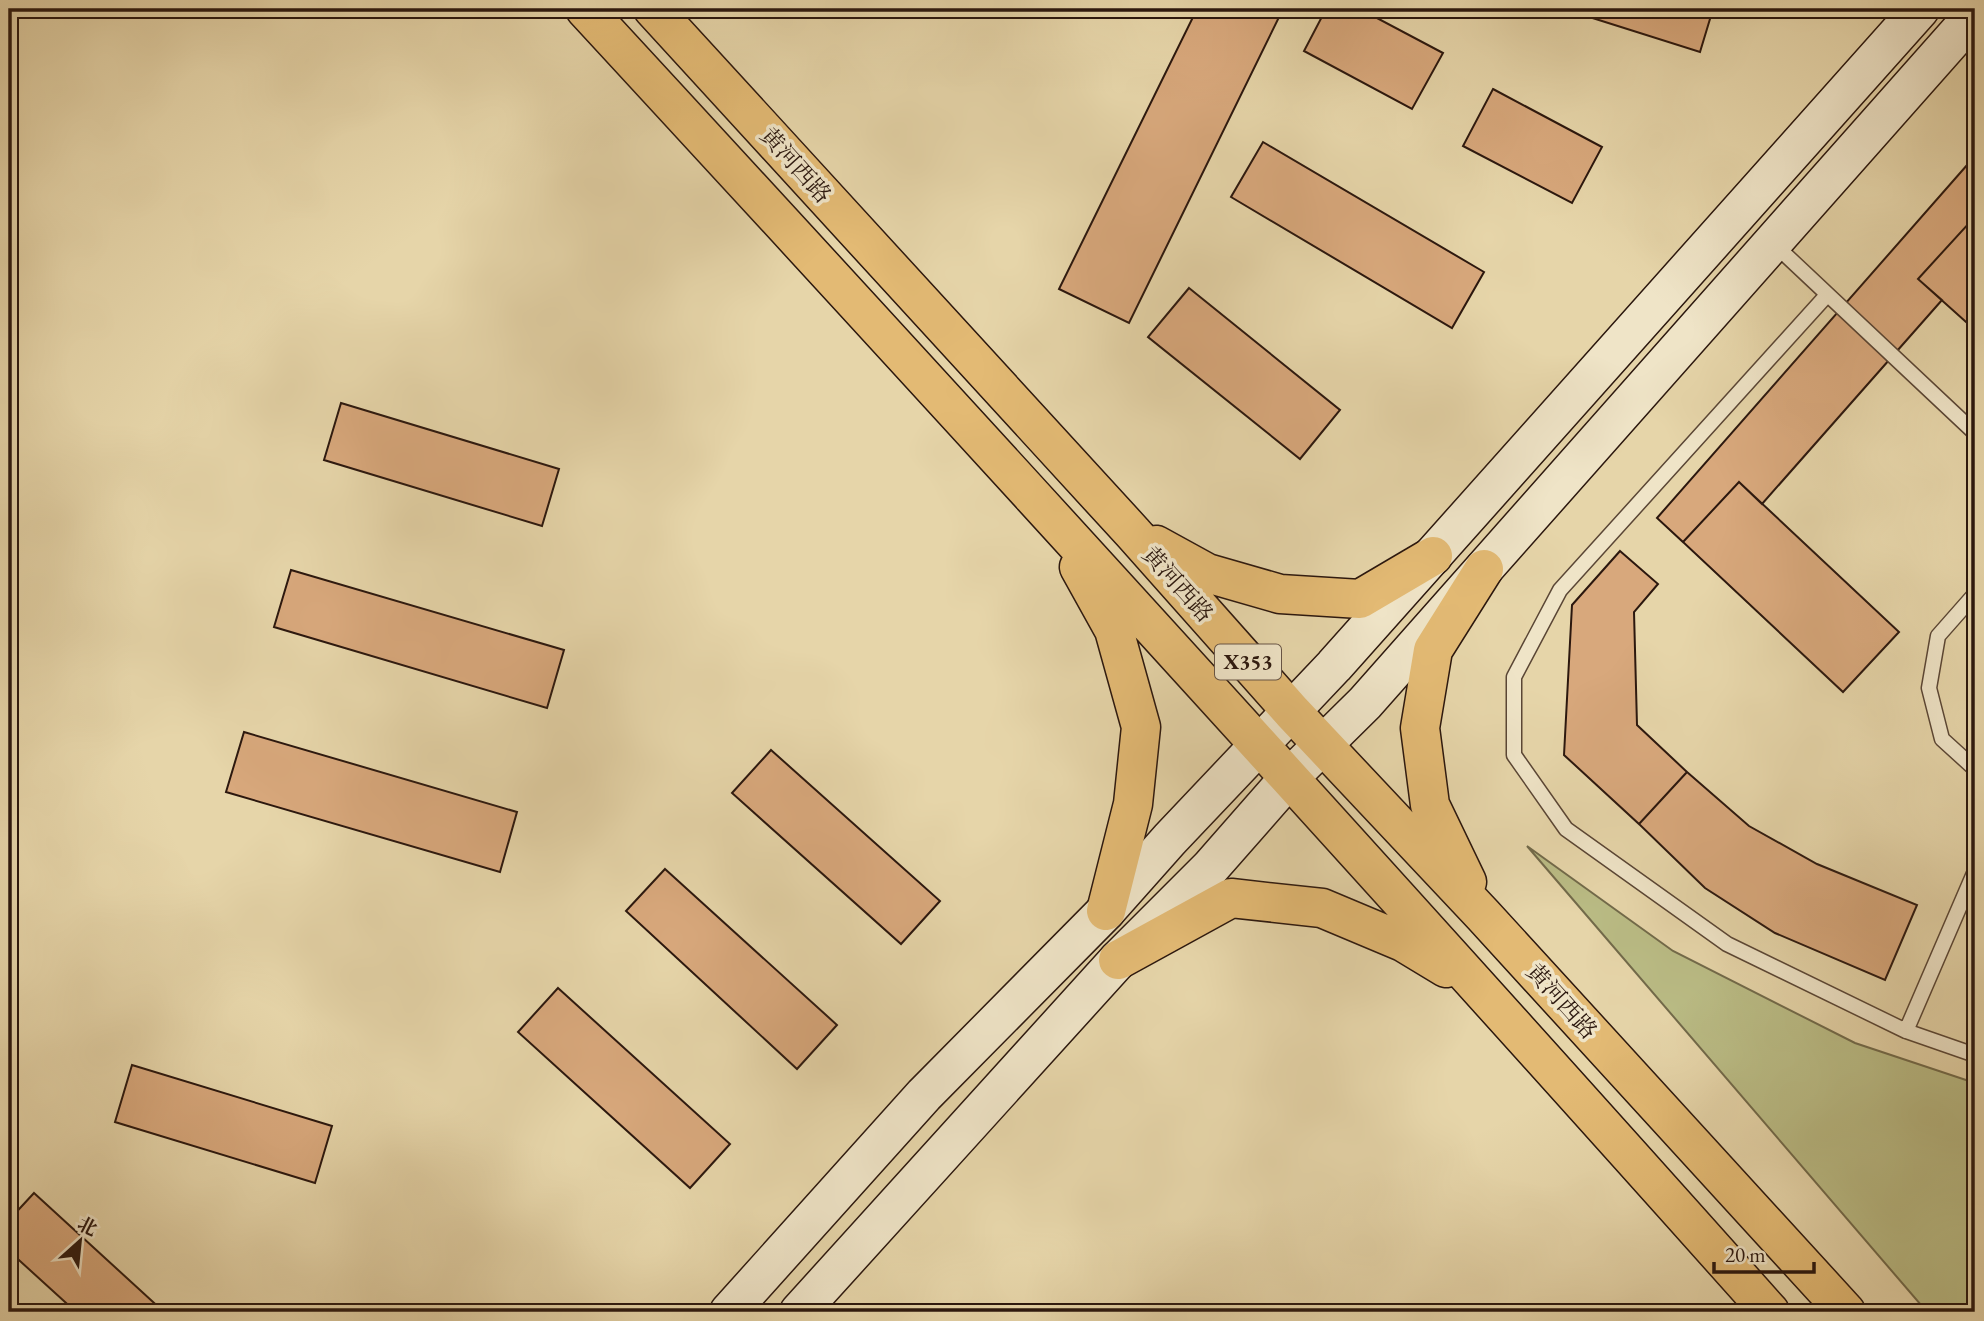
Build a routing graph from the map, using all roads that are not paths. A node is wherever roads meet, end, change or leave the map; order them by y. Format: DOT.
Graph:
graph roads {
  1 [pos="585,9"];
  2 [pos="653,9"];
  3 [pos="1920,9"];
  4 [pos="1975,14"];
  5 [pos="1773,243"];
  6 [pos="1827,295"];
  7 [pos="1975,433"];
  8 [pos="1045,508"];
  9 [pos="1133,533"];
  10 [pos="1433,556"];
  11 [pos="1485,569"];
  12 [pos="1975,594"];
  13 [pos="1292,712"];
  14 [pos="1322,745"];
  15 [pos="1261,746"];
  16 [pos="1975,769"];
  17 [pos="1289,778"];
  18 [pos="1975,871"];
  19 [pos="1106,911"];
  20 [pos="1483,915"];
  21 [pos="1118,960"];
  22 [pos="1485,992"];
  23 [pos="1906,1031"];
  24 [pos="1975,1055"];
  25 [pos="729,1312"];
  26 [pos="799,1312"];
  27 [pos="1770,1312"];
  28 [pos="1846,1312"];
  1 -- 8 [label="main road, 黄河西路 / X353"];
  2 -- 9 [label="main road, 黄河西路 / X353"];
  3 -- 10 [label="street"];
  4 -- 5 [label="street"];
  5 -- 6 [label="lane"];
  5 -- 11 [label="street"];
  6 -- 7 [label="lane"];
  6 -- 23 [label="lane"];
  8 -- 15 [label="main road, 黄河西路 / X353"];
  8 -- 19 [label="main road"];
  9 -- 10 [label="main road"];
  9 -- 13 [label="main road, 黄河西路 / X353"];
  10 -- 13 [label="street"];
  11 -- 14 [label="street"];
  11 -- 20 [label="main road"];
  12 -- 16 [label="lane"];
  13 -- 14 [label="main road, 黄河西路 / X353"];
  13 -- 15 [label="street"];
  14 -- 17 [label="street"];
  14 -- 20 [label="main road, 黄河西路 / X353"];
  15 -- 17 [label="main road, 黄河西路 / X353"];
  15 -- 19 [label="street"];
  17 -- 21 [label="street"];
  17 -- 22 [label="main road, 黄河西路 / X353"];
  18 -- 23 [label="lane"];
  19 -- 25 [label="street"];
  20 -- 28 [label="main road, 黄河西路 / X353"];
  21 -- 22 [label="main road"];
  21 -- 26 [label="street"];
  22 -- 27 [label="main road, 黄河西路 / X353"];
  23 -- 24 [label="lane"];
}
